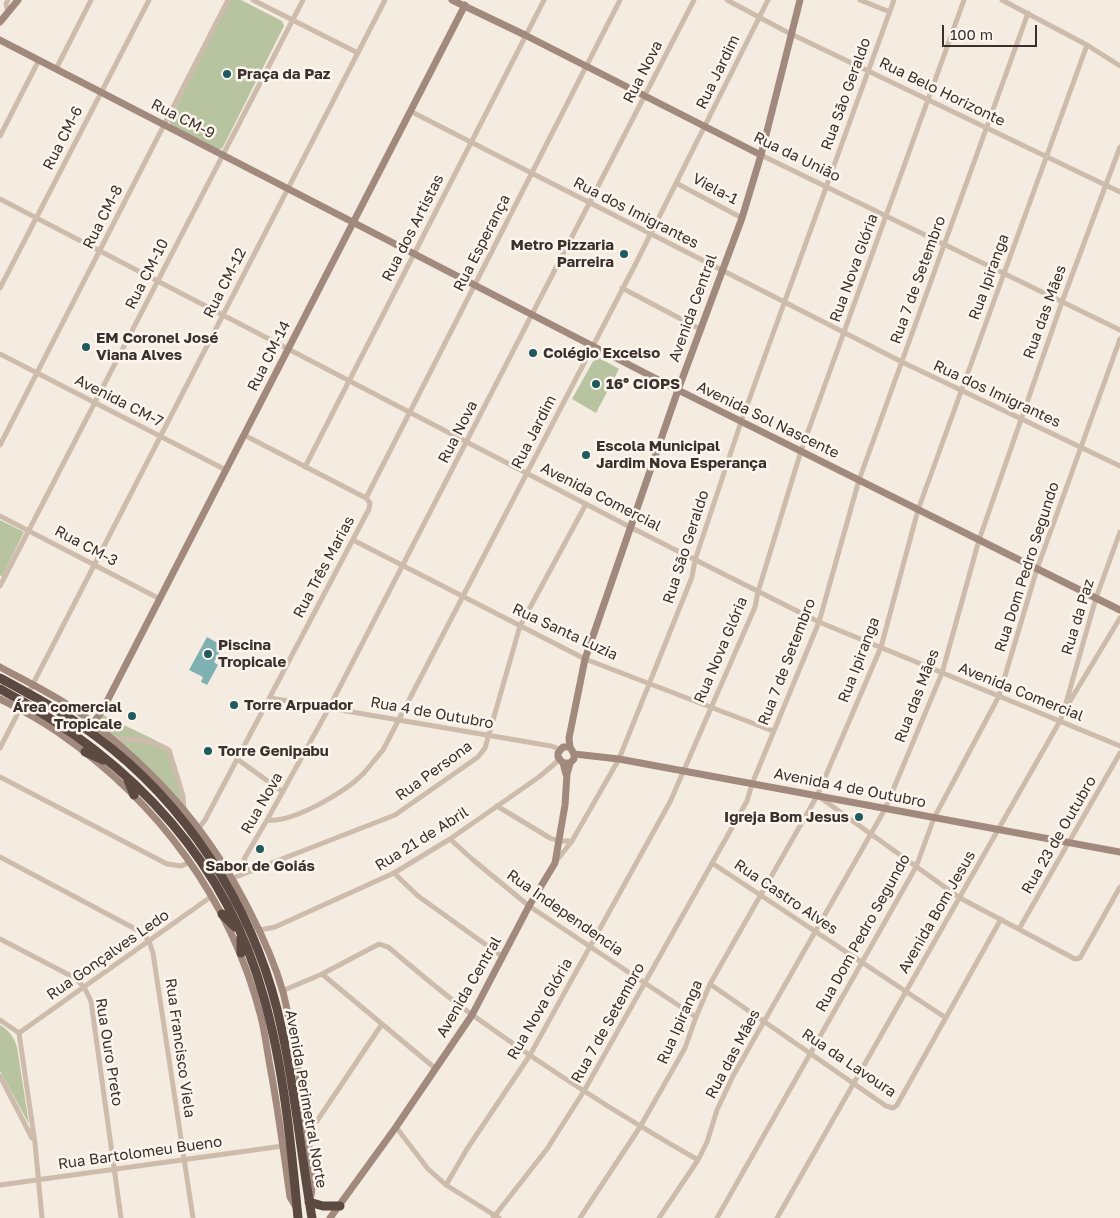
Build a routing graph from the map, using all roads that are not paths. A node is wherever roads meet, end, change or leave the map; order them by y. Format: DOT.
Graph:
graph roads {
  1 [pos="8,0"];
  2 [pos="18,0"];
  3 [pos="91,0"];
  4 [pos="149,0"];
  5 [pos="228,0"];
  6 [pos="253,0"];
  7 [pos="303,0"];
  8 [pos="385,0"];
  9 [pos="452,0"];
  10 [pos="544,0"];
  11 [pos="620,0"];
  12 [pos="694,0"];
  13 [pos="727,0"];
  14 [pos="768,0"];
  15 [pos="800,0"];
  16 [pos="860,0"];
  17 [pos="894,0"];
  18 [pos="964,0"];
  19 [pos="1002,0"];
  20 [pos="466,2"];
  21 [pos="8,12"];
  22 [pos="890,12"];
  23 [pos="1028,13"];
  24 [pos="759,16"];
  25 [pos="292,20"];
  26 [pos="0,22"];
  27 [pos="792,34"];
  28 [pos="526,35"];
  29 [pos="0,40"];
  30 [pos="1087,44"];
  31 [pos="358,53"];
  32 [pos="39,60"];
  33 [pos="586,66"];
  34 [pos="1120,66"];
  35 [pos="56,69"];
  36 [pos="868,70"];
  37 [pos="101,92"];
  38 [pos="644,96"];
  39 [pos="928,99"];
  40 [pos="410,111"];
  41 [pos="164,125"];
  42 [pos="705,127"];
  43 [pos="987,127"];
  44 [pos="0,136"];
  45 [pos="471,142"];
  46 [pos="1120,147"];
  47 [pos="760,155"];
  48 [pos="223,156"];
  49 [pos="1046,156"];
  50 [pos="531,173"];
  51 [pos="676,183"];
  52 [pos="1106,185"];
  53 [pos="826,187"];
  54 [pos="288,189"];
  55 [pos="1120,192"];
  56 [pos="0,200"];
  57 [pos="589,203"];
  58 [pos="886,216"];
  59 [pos="36,218"];
  60 [pos="742,218"];
  61 [pos="353,223"];
  62 [pos="650,234"];
  63 [pos="944,244"];
  64 [pos="99,251"];
  65 [pos="414,254"];
  66 [pos="722,271"];
  67 [pos="1004,274"];
  68 [pos="158,281"];
  69 [pos="474,285"];
  70 [pos="0,288"];
  71 [pos="622,288"];
  72 [pos="784,302"];
  73 [pos="1062,302"];
  74 [pos="531,314"];
  75 [pos="223,315"];
  76 [pos="700,329"];
  77 [pos="1120,330"];
  78 [pos="844,333"];
  79 [pos="1120,339"];
  80 [pos="592,346"];
  81 [pos="288,349"];
  82 [pos="0,354"];
  83 [pos="902,362"];
  84 [pos="37,373"];
  85 [pos="349,381"];
  86 [pos="678,390"];
  87 [pos="961,390"];
  88 [pos="95,403"];
  89 [pos="409,412"];
  90 [pos="1021,419"];
  91 [pos="741,422"];
  92 [pos="244,435"];
  93 [pos="160,436"];
  94 [pos="466,442"];
  95 [pos="0,445"];
  96 [pos="1081,447"];
  97 [pos="801,451"];
  98 [pos="1120,466"];
  99 [pos="305,467"];
  100 [pos="226,470"];
  101 [pos="526,473"];
  102 [pos="859,480"];
  103 [pos="366,498"];
  104 [pos="586,504"];
  105 [pos="918,510"];
  106 [pos="0,516"];
  107 [pos="630,527"];
  108 [pos="29,531"];
  109 [pos="1120,532"];
  110 [pos="353,540"];
  111 [pos="980,540"];
  112 [pos="695,560"];
  113 [pos="94,565"];
  114 [pos="402,566"];
  115 [pos="1037,569"];
  116 [pos="0,586"];
  117 [pos="758,592"];
  118 [pos="462,596"];
  119 [pos="1096,598"];
  120 [pos="160,599"];
  121 [pos="1120,610"];
  122 [pos="1120,618"];
  123 [pos="818,622"];
  124 [pos="520,626"];
  125 [pos="881,647"];
  126 [pos="584,659"];
  127 [pos="0,668"];
  128 [pos="942,672"];
  129 [pos="0,678"];
  130 [pos="1072,680"];
  131 [pos="649,683"];
  132 [pos="1081,683"];
  133 [pos="0,689"];
  134 [pos="999,696"];
  135 [pos="26,697"];
  136 [pos="270,698"];
  137 [pos="0,699"];
  138 [pos="711,707"];
  139 [pos="329,708"];
  140 [pos="1064,711"];
  141 [pos="399,719"];
  142 [pos="1060,721"];
  143 [pos="94,723"];
  144 [pos="774,731"];
  145 [pos="489,736"];
  146 [pos="112,739"];
  147 [pos="1120,746"];
  148 [pos="0,748"];
  149 [pos="567,749"];
  150 [pos="85,752"];
  151 [pos="1120,753"];
  152 [pos="620,759"];
  153 [pos="237,760"];
  154 [pos="564,762"];
  155 [pos="112,764"];
  156 [pos="684,771"];
  157 [pos="125,775"];
  158 [pos="0,777"];
  159 [pos="752,784"];
  160 [pos="283,792"];
  161 [pos="134,795"];
  162 [pos="817,796"];
  163 [pos="497,806"];
  164 [pos="184,809"];
  165 [pos="885,809"];
  166 [pos="934,818"];
  167 [pos="268,820"];
  168 [pos="199,828"];
  169 [pos="999,830"];
  170 [pos="870,835"];
  171 [pos="450,839"];
  172 [pos="560,841"];
  173 [pos="572,841"];
  174 [pos="1069,843"];
  175 [pos="1120,852"];
  176 [pos="0,857"];
  177 [pos="190,862"];
  178 [pos="555,863"];
  179 [pos="712,863"];
  180 [pos="916,867"];
  181 [pos="252,871"];
  182 [pos="394,873"];
  183 [pos="233,878"];
  184 [pos="1120,887"];
  185 [pos="761,895"];
  186 [pos="212,896"];
  187 [pos="960,898"];
  188 [pos="529,906"];
  189 [pos="222,914"];
  190 [pos="1001,919"];
  191 [pos="1019,929"];
  192 [pos="260,930"];
  193 [pos="815,931"];
  194 [pos="241,933"];
  195 [pos="0,939"];
  196 [pos="149,942"];
  197 [pos="590,947"];
  198 [pos="241,953"];
  199 [pos="504,957"];
  200 [pos="862,962"];
  201 [pos="322,974"];
  202 [pos="644,983"];
  203 [pos="710,984"];
  204 [pos="84,987"];
  205 [pos="282,991"];
  206 [pos="906,992"];
  207 [pos="472,1015"];
  208 [pos="696,1018"];
  209 [pos="946,1018"];
  210 [pos="0,1020"];
  211 [pos="764,1021"];
  212 [pos="382,1024"];
  213 [pos="19,1033"];
  214 [pos="810,1052"];
  215 [pos="530,1055"];
  216 [pos="436,1069"];
  217 [pos="0,1076"];
  218 [pos="853,1082"];
  219 [pos="584,1091"];
  220 [pos="306,1125"];
  221 [pos="396,1127"];
  222 [pos="640,1127"];
  223 [pos="34,1143"];
  224 [pos="283,1146"];
  225 [pos="184,1159"];
  226 [pos="698,1160"];
  227 [pos="114,1169"];
  228 [pos="39,1180"];
  229 [pos="0,1184"];
  230 [pos="446,1185"];
  231 [pos="309,1202"];
  232 [pos="340,1206"];
  233 [pos="297,1214"];
  234 [pos="496,1217"];
  235 [pos="42,1218"];
  236 [pos="121,1218"];
  237 [pos="193,1218"];
  238 [pos="312,1218"];
  239 [pos="330,1218"];
  240 [pos="580,1218"];
  241 [pos="659,1218"];
  242 [pos="717,1218"];
  243 [pos="777,1218"];
  1 -- 21 [label="street"];
  2 -- 21 [label="street"];
  3 -- 35 [label="street"];
  4 -- 37 [label="street, Rua CM-6"];
  5 -- 41 [label="street, Rua CM-8"];
  6 -- 25 [label="street"];
  7 -- 25 [label="street, Rua CM-10"];
  8 -- 31 [label="street, Rua CM-12"];
  9 -- 20 [label="street, Rua da União"];
  10 -- 28 [label="street, Rua dos Artistas"];
  11 -- 33 [label="street, Rua Esperança"];
  12 -- 38 [label="street, Rua Nova"];
  13 -- 24 [label="street, Rua Belo Horizonte"];
  14 -- 24 [label="street, Rua Jardim"];
  15 -- 27 [label="street, Avenida Central"];
  16 -- 22 [label="street"];
  17 -- 22 [label="street, Rua São Geraldo"];
  18 -- 39 [label="street, Rua Nova Glória"];
  19 -- 23 [label="street"];
  20 -- 28 [label="street, Rua da União"];
  20 -- 40 [label="street, Rua CM-14"];
  21 -- 26 [label="street"];
  22 -- 36 [label="street, Rua São Geraldo"];
  23 -- 30 [label="street"];
  23 -- 43 [label="street, Rua 7 de Setembro"];
  24 -- 27 [label="street, Rua Belo Horizonte"];
  24 -- 42 [label="street, Rua Jardim"];
  25 -- 31 [label="street"];
  25 -- 48 [label="street, Rua CM-10"];
  27 -- 36 [label="street, Rua Belo Horizonte"];
  27 -- 47 [label="street, Avenida Central"];
  28 -- 33 [label="street, Rua da União"];
  28 -- 45 [label="street, Rua dos Artistas"];
  29 -- 32 [label="street, Rua CM-9"];
  30 -- 34 [label="street"];
  30 -- 49 [label="street, Rua Ipiranga"];
  31 -- 54 [label="street, Rua CM-12"];
  32 -- 35 [label="street, Rua CM-9"];
  32 -- 44 [label="street"];
  33 -- 38 [label="street, Rua da União"];
  33 -- 50 [label="street, Rua Esperança"];
  35 -- 37 [label="street, Rua CM-9"];
  36 -- 39 [label="street, Rua Belo Horizonte"];
  36 -- 53 [label="street, Rua São Geraldo"];
  37 -- 41 [label="street, Rua CM-9"];
  37 -- 59 [label="street, Rua CM-6"];
  38 -- 42 [label="street, Rua da União"];
  38 -- 57 [label="street, Rua Nova"];
  39 -- 43 [label="street, Rua Belo Horizonte"];
  39 -- 58 [label="street, Rua Nova Glória"];
  40 -- 45 [label="street, Rua dos Imigrantes"];
  40 -- 61 [label="street, Rua CM-14"];
  41 -- 48 [label="street, Rua CM-9"];
  41 -- 64 [label="street, Rua CM-8"];
  42 -- 47 [label="street, Rua da União"];
  42 -- 51 [label="street, Rua Jardim"];
  43 -- 49 [label="street, Rua Belo Horizonte"];
  43 -- 63 [label="street, Rua 7 de Setembro"];
  45 -- 50 [label="street, Rua dos Imigrantes"];
  45 -- 65 [label="street, Rua dos Artistas"];
  46 -- 52 [label="street, Rua das Mães"];
  47 -- 53 [label="street, Rua da União"];
  47 -- 60 [label="street, Avenida Central"];
  48 -- 54 [label="street, Rua CM-9"];
  48 -- 68 [label="street, Rua CM-10"];
  49 -- 52 [label="street, Rua Belo Horizonte"];
  49 -- 67 [label="street, Rua Ipiranga"];
  50 -- 57 [label="street, Rua dos Imigrantes"];
  50 -- 69 [label="street, Rua Esperança"];
  51 -- 60 [label="street, Viela-1"];
  51 -- 62 [label="street, Rua Jardim"];
  52 -- 55 [label="street, Rua Belo Horizonte"];
  52 -- 73 [label="street, Rua das Mães"];
  53 -- 58 [label="street, Rua da União"];
  53 -- 72 [label="street, Rua São Geraldo"];
  54 -- 61 [label="street, Rua CM-9"];
  54 -- 75 [label="street, Rua CM-12"];
  56 -- 59 [label="street, Avenida Comercial"];
  57 -- 62 [label="street, Rua dos Imigrantes"];
  57 -- 74 [label="street, Rua Nova"];
  58 -- 63 [label="street, Rua da União"];
  58 -- 78 [label="street, Rua Nova Glória"];
  59 -- 64 [label="street, Avenida Comercial"];
  59 -- 70 [label="street, Rua CM-6"];
  60 -- 66 [label="street, Avenida Central"];
  61 -- 65 [label="street, Avenida Sol Nascente"];
  61 -- 81 [label="street, Rua CM-14"];
  62 -- 66 [label="street, Rua dos Imigrantes"];
  62 -- 71 [label="street, Rua Jardim"];
  63 -- 67 [label="street, Rua da União"];
  63 -- 83 [label="street, Rua 7 de Setembro"];
  64 -- 68 [label="street, Avenida Comercial"];
  64 -- 84 [label="street, Rua CM-8"];
  65 -- 69 [label="street, Avenida Sol Nascente"];
  65 -- 85 [label="street, Rua dos Artistas"];
  66 -- 72 [label="street, Rua dos Imigrantes"];
  66 -- 76 [label="street, Avenida Central"];
  67 -- 73 [label="street, Rua da União"];
  67 -- 87 [label="street, Rua Ipiranga"];
  68 -- 75 [label="street, Avenida Comercial"];
  68 -- 88 [label="street, Rua CM-10"];
  69 -- 74 [label="street, Avenida Sol Nascente"];
  69 -- 89 [label="street, Rua Esperança"];
  71 -- 76 [label="street"];
  71 -- 80 [label="street, Rua Jardim"];
  72 -- 78 [label="street, Rua dos Imigrantes"];
  72 -- 91 [label="street, Rua São Geraldo"];
  73 -- 77 [label="street, Rua da União"];
  73 -- 90 [label="street, Rua das Mães"];
  74 -- 80 [label="street, Avenida Sol Nascente"];
  74 -- 94 [label="street, Rua Nova"];
  75 -- 81 [label="street, Avenida Comercial"];
  75 -- 93 [label="street, Rua CM-12"];
  76 -- 86 [label="street, Avenida Central"];
  78 -- 83 [label="street, Rua dos Imigrantes"];
  78 -- 97 [label="street, Rua Nova Glória"];
  79 -- 96 [label="street, Rua Dom Pedro Segundo"];
  80 -- 86 [label="street, Avenida Sol Nascente"];
  80 -- 101 [label="street, Rua Jardim"];
  81 -- 85 [label="street, Avenida Comercial"];
  81 -- 92 [label="street, Rua CM-14"];
  82 -- 84 [label="street, Avenida CM-7"];
  83 -- 87 [label="street, Rua dos Imigrantes"];
  83 -- 102 [label="street, Rua 7 de Setembro"];
  84 -- 88 [label="street, Avenida CM-7"];
  84 -- 95 [label="street, Rua CM-8"];
  85 -- 89 [label="street, Avenida Comercial"];
  85 -- 99 [label="street, Rua dos Artistas"];
  86 -- 91 [label="street, Avenida Sol Nascente"];
  86 -- 107 [label="street, Avenida Central"];
  87 -- 90 [label="street, Rua dos Imigrantes"];
  87 -- 105 [label="street, Rua Ipiranga"];
  88 -- 93 [label="street, Avenida CM-7"];
  88 -- 108 [label="street, Rua CM-10"];
  89 -- 94 [label="street, Avenida Comercial"];
  89 -- 103 [label="street, Rua Esperança"];
  90 -- 96 [label="street, Rua dos Imigrantes"];
  90 -- 111 [label="street, Rua das Mães"];
  91 -- 97 [label="street, Avenida Sol Nascente"];
  91 -- 112 [label="street, Rua São Geraldo"];
  92 -- 99 [label="street"];
  92 -- 100 [label="street, Rua CM-14"];
  93 -- 100 [label="street, Avenida CM-7"];
  93 -- 113 [label="street, Rua CM-12"];
  94 -- 101 [label="street, Avenida Comercial"];
  94 -- 114 [label="street, Rua Nova"];
  96 -- 98 [label="street, Rua dos Imigrantes"];
  96 -- 115 [label="street, Rua Dom Pedro Segundo"];
  97 -- 102 [label="street, Avenida Sol Nascente"];
  97 -- 117 [label="street, Rua Nova Glória"];
  99 -- 103 [label="street"];
  100 -- 120 [label="street, Rua CM-14"];
  101 -- 104 [label="street, Avenida Comercial"];
  101 -- 118 [label="street, Rua Jardim"];
  102 -- 105 [label="street, Avenida Sol Nascente"];
  102 -- 123 [label="street, Rua 7 de Setembro"];
  103 -- 110 [label="street, Rua Três Marias"];
  104 -- 107 [label="street, Avenida Comercial"];
  104 -- 124 [label="street, Rua Persona"];
  105 -- 111 [label="street, Avenida Sol Nascente"];
  105 -- 125 [label="street, Rua Ipiranga"];
  106 -- 108 [label="street, Rua CM-3"];
  107 -- 112 [label="street, Avenida Comercial"];
  107 -- 126 [label="street, Avenida Central"];
  108 -- 113 [label="street, Rua CM-3"];
  108 -- 116 [label="street, Rua CM-10"];
  109 -- 119 [label="street, Rua da Paz"];
  110 -- 114 [label="street, Rua Santa Luzia"];
  110 -- 136 [label="street, Rua Três Marias"];
  111 -- 115 [label="street, Avenida Sol Nascente"];
  111 -- 128 [label="street, Rua das Mães"];
  112 -- 117 [label="street, Avenida Comercial"];
  112 -- 131 [label="street, Rua São Geraldo"];
  113 -- 120 [label="street, Rua CM-3"];
  113 -- 135 [label="street, Rua CM-12"];
  114 -- 118 [label="street, Rua Santa Luzia"];
  114 -- 139 [label="street, Rua Nova"];
  115 -- 119 [label="street, Avenida Sol Nascente"];
  115 -- 134 [label="street, Rua Dom Pedro Segundo"];
  117 -- 123 [label="street, Avenida Comercial"];
  117 -- 138 [label="street, Rua Nova Glória"];
  118 -- 124 [label="street, Rua Santa Luzia"];
  118 -- 141 [label="street, Rua Jardim"];
  119 -- 121 [label="street, Avenida Sol Nascente"];
  119 -- 130 [label="street, Rua da Paz"];
  120 -- 143 [label="street, Rua CM-14"];
  122 -- 132 [label="street, Avenida Bom Jesus"];
  123 -- 125 [label="street, Avenida Comercial"];
  123 -- 144 [label="street, Rua 7 de Setembro"];
  124 -- 126 [label="street, Rua Santa Luzia"];
  124 -- 145 [label="street, Rua Persona"];
  125 -- 128 [label="street, Avenida Comercial"];
  125 -- 162 [label="street, Rua Ipiranga"];
  126 -- 131 [label="street, Rua Santa Luzia"];
  126 -- 149 [label="street, Avenida Central"];
  127 -- 135 [label="street"];
  128 -- 134 [label="street, Avenida Comercial"];
  128 -- 165 [label="street, Rua das Mães"];
  129 -- 135 [label="highway, Avenida Perimetral Norte"];
  130 -- 132 [label="street"];
  130 -- 140 [label="street, Rua da Paz"];
  131 -- 138 [label="street, Rua Santa Luzia"];
  131 -- 152 [label="street, Rua São Geraldo"];
  132 -- 140 [label="street, Avenida Bom Jesus"];
  133 -- 135 [label="highway, Avenida Perimetral Norte"];
  134 -- 142 [label="street, Avenida Comercial"];
  134 -- 166 [label="street, Rua Dom Pedro Segundo"];
  135 -- 137 [label="street"];
  135 -- 143 [label="street"];
  135 -- 148 [label="street, Rua CM-12"];
  135 -- 150 [label="street"];
  135 -- 155 [label="highway, Avenida Perimetral Norte"];
  135 -- 231 [label="highway, Avenida Perimetral Norte"];
  136 -- 139 [label="street, Rua 4 de Outubro"];
  136 -- 153 [label="street, Rua Três Marias"];
  138 -- 144 [label="street, Rua Santa Luzia"];
  138 -- 156 [label="street, Rua Nova Glória"];
  139 -- 141 [label="street, Rua 4 de Outubro"];
  139 -- 160 [label="street, Rua Nova"];
  140 -- 142 [label="street, Avenida Bom Jesus"];
  141 -- 145 [label="street, Rua 4 de Outubro"];
  141 -- 167 [label="street, Rua Jardim"];
  142 -- 147 [label="street, Avenida Comercial"];
  142 -- 169 [label="street, Avenida Bom Jesus"];
  143 -- 146 [label="street"];
  144 -- 159 [label="street, Rua 7 de Setembro"];
  145 -- 149 [label="street, Rua 4 de Outubro"];
  145 -- 181 [label="street, Rua Persona"];
  146 -- 164 [label="street"];
  146 -- 164 [label="street"];
  149 -- 152 [label="street, Avenida 4 de Outubro"];
  149 -- 154 [label="street, Avenida Central"];
  149 -- 154 [label="street"];
  150 -- 155 [label="highway"];
  150 -- 161 [label="street"];
  151 -- 174 [label="street, Rua 23 de Outubro"];
  152 -- 156 [label="street, Avenida 4 de Outubro"];
  152 -- 173 [label="street, Rua São Geraldo"];
  153 -- 160 [label="street"];
  153 -- 168 [label="street, Rua Três Marias"];
  154 -- 163 [label="street, Rua 21 de Abril"];
  154 -- 172 [label="street, Avenida Central"];
  155 -- 157 [label="highway, Avenida Perimetral Norte"];
  156 -- 159 [label="street, Avenida 4 de Outubro"];
  156 -- 197 [label="street, Rua Nova Glória"];
  157 -- 161 [label="highway"];
  157 -- 194 [label="highway, Avenida Perimetral Norte"];
  158 -- 177 [label="street"];
  159 -- 162 [label="street, Avenida 4 de Outubro"];
  159 -- 179 [label="street, Rua 7 de Setembro"];
  160 -- 167 [label="street, Rua Nova"];
  161 -- 177 [label="street"];
  162 -- 165 [label="street, Avenida 4 de Outubro"];
  162 -- 170 [label="street"];
  162 -- 185 [label="street, Rua Ipiranga"];
  163 -- 171 [label="street, Rua 21 de Abril"];
  163 -- 172 [label="street"];
  164 -- 168 [label="street"];
  165 -- 166 [label="street, Avenida 4 de Outubro"];
  165 -- 170 [label="street, Rua das Mães"];
  166 -- 169 [label="street, Avenida 4 de Outubro"];
  166 -- 180 [label="street, Rua Dom Pedro Segundo"];
  167 -- 181 [label="street, Rua Nova"];
  168 -- 183 [label="street"];
  169 -- 174 [label="street, Avenida 4 de Outubro"];
  169 -- 187 [label="street, Avenida Bom Jesus"];
  170 -- 180 [label="street"];
  170 -- 193 [label="street, Rua das Mães"];
  171 -- 182 [label="street, Rua 21 de Abril"];
  171 -- 188 [label="street, Rua Independencia"];
  172 -- 173 [label="street"];
  172 -- 178 [label="street, Avenida Central"];
  173 -- 178 [label="street, Rua São Geraldo"];
  174 -- 175 [label="street, Avenida 4 de Outubro"];
  174 -- 191 [label="street, Rua 23 de Outubro"];
  176 -- 196 [label="street"];
  177 -- 186 [label="street"];
  178 -- 188 [label="street, Avenida Central"];
  179 -- 185 [label="street, Rua Castro Alves"];
  179 -- 202 [label="street, Rua 7 de Setembro"];
  180 -- 187 [label="street"];
  180 -- 200 [label="street, Rua Dom Pedro Segundo"];
  181 -- 183 [label="street, Rua Persona"];
  182 -- 192 [label="street, Rua 21 de Abril"];
  182 -- 199 [label="street"];
  183 -- 192 [label="street"];
  184 -- 191 [label="street"];
  185 -- 193 [label="street, Rua Castro Alves"];
  185 -- 203 [label="street, Rua Ipiranga"];
  186 -- 189 [label="street"];
  186 -- 196 [label="street, Rua Gonçalves Ledo"];
  187 -- 190 [label="street"];
  187 -- 206 [label="street, Avenida Bom Jesus"];
  188 -- 197 [label="street, Rua Independencia"];
  188 -- 199 [label="street, Avenida Central"];
  189 -- 194 [label="highway"];
  189 -- 198 [label="street"];
  190 -- 191 [label="street"];
  190 -- 209 [label="street, Rua da Lavoura"];
  192 -- 205 [label="street"];
  193 -- 200 [label="street, Rua Castro Alves"];
  193 -- 211 [label="street, Rua das Mães"];
  194 -- 198 [label="highway"];
  194 -- 233 [label="highway, Avenida Perimetral Norte"];
  195 -- 204 [label="street, Rua Ouro Preto"];
  196 -- 204 [label="street, Rua Gonçalves Ledo"];
  196 -- 225 [label="street, Rua Francisco Viela"];
  197 -- 202 [label="street, Rua Independencia"];
  197 -- 215 [label="street, Rua Nova Glória"];
  198 -- 224 [label="street"];
  199 -- 207 [label="street, Avenida Central"];
  200 -- 206 [label="street, Rua Castro Alves"];
  200 -- 214 [label="street, Rua Dom Pedro Segundo"];
  201 -- 205 [label="street"];
  201 -- 207 [label="street"];
  201 -- 212 [label="street"];
  202 -- 208 [label="street, Rua Independencia"];
  202 -- 219 [label="street, Rua 7 de Setembro"];
  203 -- 208 [label="street, Rua Ipiranga"];
  203 -- 211 [label="street, Rua da Lavoura"];
  204 -- 213 [label="street, Rua Gonçalves Ledo"];
  204 -- 227 [label="street, Rua Ouro Preto"];
  205 -- 220 [label="street"];
  206 -- 209 [label="street, Rua Castro Alves"];
  206 -- 218 [label="street, Avenida Bom Jesus"];
  207 -- 215 [label="street"];
  207 -- 216 [label="street, Avenida Central"];
  208 -- 222 [label="street, Rua Ipiranga"];
  209 -- 218 [label="street, Rua da Lavoura"];
  210 -- 213 [label="street"];
  211 -- 214 [label="street, Rua da Lavoura"];
  211 -- 226 [label="street, Rua das Mães"];
  212 -- 216 [label="street"];
  212 -- 220 [label="street"];
  213 -- 223 [label="street"];
  214 -- 218 [label="street, Rua da Lavoura"];
  214 -- 242 [label="street, Rua Dom Pedro Segundo"];
  215 -- 219 [label="street"];
  215 -- 230 [label="street, Rua Nova Glória"];
  216 -- 221 [label="street, Avenida Central"];
  217 -- 223 [label="street"];
  218 -- 243 [label="street, Avenida Bom Jesus"];
  219 -- 222 [label="street"];
  219 -- 234 [label="street, Rua 7 de Setembro"];
  220 -- 231 [label="street"];
  221 -- 230 [label="street"];
  221 -- 232 [label="street, Avenida Central"];
  222 -- 226 [label="street"];
  222 -- 240 [label="street, Rua Ipiranga"];
  223 -- 228 [label="street"];
  224 -- 225 [label="street, Rua Bartolomeu Bueno"];
  224 -- 233 [label="street"];
  225 -- 227 [label="street, Rua Bartolomeu Bueno"];
  225 -- 237 [label="street, Rua Francisco Viela"];
  226 -- 241 [label="street, Rua das Mães"];
  227 -- 228 [label="street, Rua Bartolomeu Bueno"];
  227 -- 236 [label="street, Rua Ouro Preto"];
  228 -- 229 [label="street, Rua Bartolomeu Bueno"];
  228 -- 235 [label="street"];
  230 -- 234 [label="street"];
  231 -- 232 [label="highway"];
  231 -- 238 [label="highway, Avenida Perimetral Norte"];
  232 -- 239 [label="street, Avenida Central"];
}
